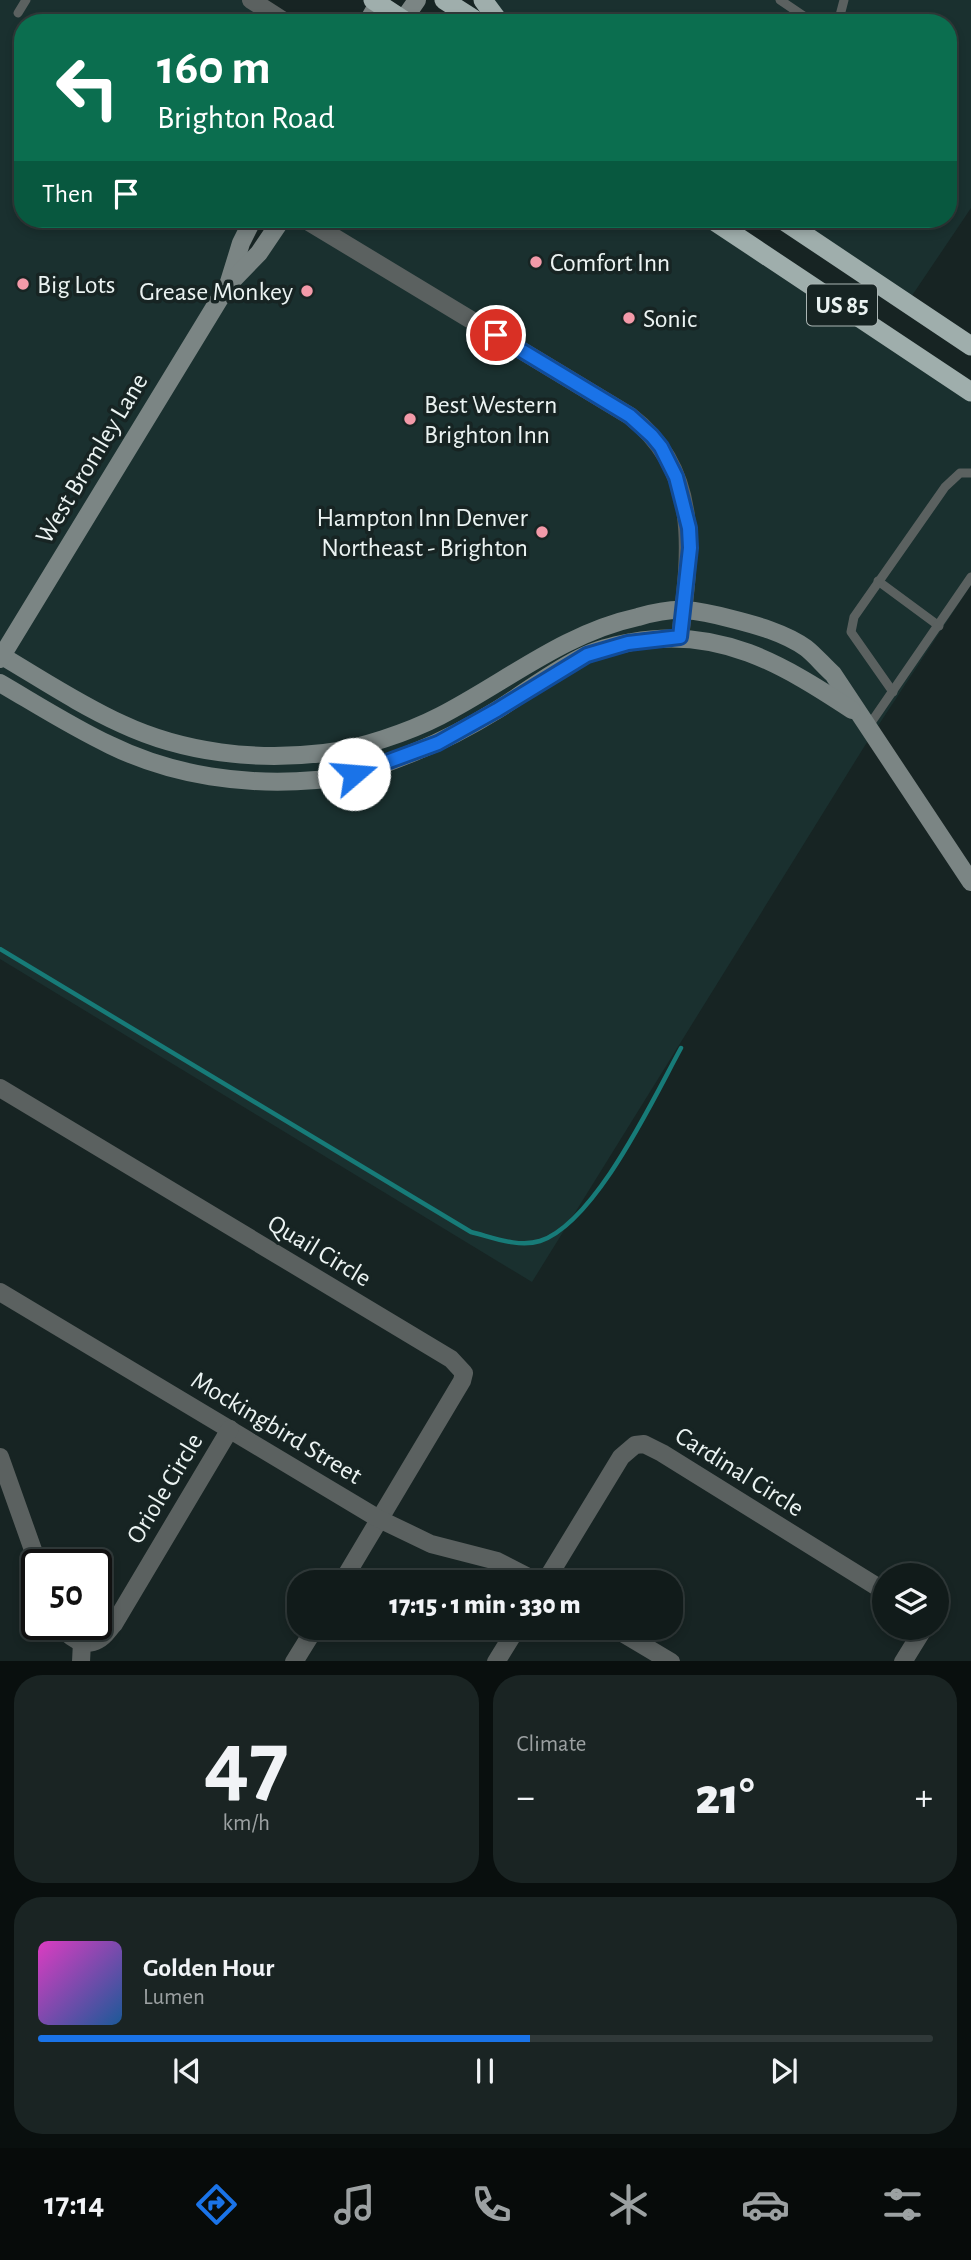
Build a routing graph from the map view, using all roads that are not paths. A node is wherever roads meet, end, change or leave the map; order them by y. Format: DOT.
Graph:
graph roads {
  1 [pos="26,0"];
  2 [pos="251,0"];
  3 [pos="444,0"];
  4 [pos="780,0"];
  5 [pos="377,1"];
  6 [pos="18,12"];
  7 [pos="273,14"];
  8 [pos="394,14"];
  9 [pos="466,14"];
  10 [pos="801,14"];
  11 [pos="249,228"];
  12 [pos="276,228"];
  13 [pos="319,228"];
  14 [pos="725,228"];
  15 [pos="794,228"];
  16 [pos="228,285"];
  17 [pos="971,346"];
  18 [pos="971,392"];
  19 [pos="971,473"];
  20 [pos="971,577"];
  21 [pos="878,581"];
  22 [pos="684,610"];
  23 [pos="939,626"];
  24 [pos="680,637"];
  25 [pos="1,657"];
  26 [pos="0,682"];
  27 [pos="484,691"];
  28 [pos="893,692"];
  29 [pos="464,702"];
  30 [pos="497,710"];
  31 [pos="863,721"];
  32 [pos="476,722"];
  33 [pos="971,882"];
  34 [pos="0,1088"];
  35 [pos="0,1292"];
  36 [pos="230,1429"];
  37 [pos="0,1457"];
  38 [pos="379,1519"];
  39 [pos="33,1549"];
  40 [pos="349,1570"];
  41 [pos="515,1570"];
  42 [pos="552,1570"];
  43 [pos="872,1584"];
  44 [pos="78,1640"];
  45 [pos="307,1640"];
  46 [pos="509,1640"];
  47 [pos="635,1640"];
  48 [pos="916,1640"];
  49 [pos="82,1642"];
  50 [pos="81,1661"];
  51 [pos="294,1661"];
  52 [pos="496,1661"];
  53 [pos="671,1661"];
  54 [pos="903,1661"];
  1 -- 6 [label="lane"];
  2 -- 7 [label="street"];
  3 -- 9 [label="highway"];
  4 -- 10 [label="lane"];
  5 -- 8 [label="highway"];
  11 -- 16 [label="main road, West Bromley Lane"];
  12 -- 16 [label="main road, West Bromley Lane"];
  13 -- 22 [label="street"];
  14 -- 18 [label="highway, US 85"];
  15 -- 17 [label="highway, US 85"];
  16 -- 25 [label="main road, West Bromley Lane"];
  19 -- 21 [label="lane"];
  20 -- 23 [label="lane"];
  21 -- 23 [label="lane"];
  21 -- 28 [label="lane"];
  22 -- 24 [label="street"];
  22 -- 27 [label="main road"];
  22 -- 31 [label="main road"];
  23 -- 28 [label="lane"];
  24 -- 30 [label="main road"];
  24 -- 31 [label="main road"];
  25 -- 29 [label="main road"];
  26 -- 32 [label="main road"];
  27 -- 29 [label="main road"];
  27 -- 30 [label="street"];
  28 -- 31 [label="lane"];
  29 -- 32 [label="street"];
  30 -- 32 [label="main road"];
  31 -- 33 [label="main road"];
  34 -- 38 [label="street, Quail Circle"];
  35 -- 36 [label="street, Mockingbird Street"];
  36 -- 38 [label="street, Mockingbird Street"];
  36 -- 49 [label="street, Oriole Circle"];
  37 -- 39 [label="street"];
  38 -- 40 [label="street"];
  38 -- 41 [label="street, Mockingbird Street"];
  42 -- 43 [label="street, Cardinal Circle"];
  44 -- 49 [label="street"];
  45 -- 51 [label="street"];
  46 -- 52 [label="street"];
  47 -- 53 [label="street"];
  48 -- 54 [label="street"];
  49 -- 50 [label="street"];
}
